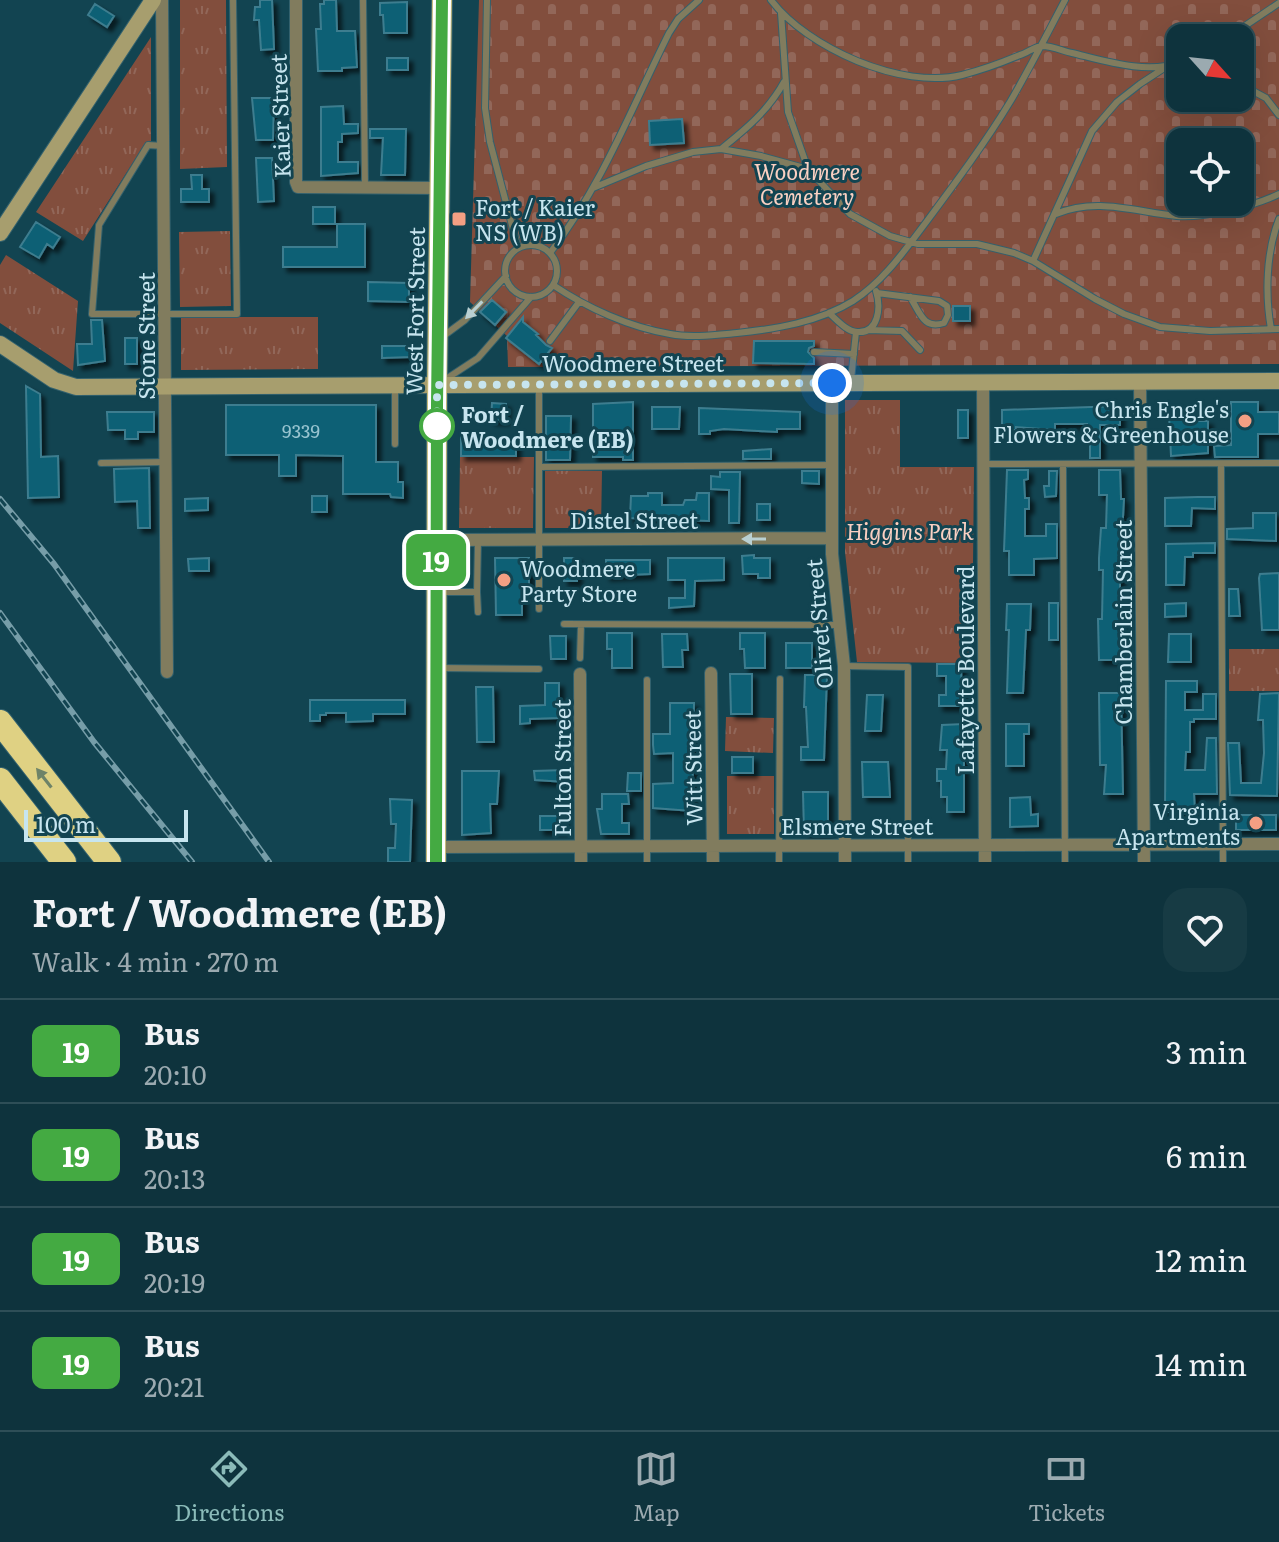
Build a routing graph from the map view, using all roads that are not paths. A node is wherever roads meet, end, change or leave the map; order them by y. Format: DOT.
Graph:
graph roads {
  1 [pos="153,0"];
  2 [pos="162,0"];
  3 [pos="233,0"];
  4 [pos="296,0"];
  5 [pos="363,0"];
  6 [pos="442,0"];
  7 [pos="487,0"];
  8 [pos="699,0"];
  9 [pos="771,0"];
  10 [pos="1065,0"];
  11 [pos="1279,3"];
  12 [pos="781,13"];
  13 [pos="1248,24"];
  14 [pos="1041,45"];
  15 [pos="1166,67"];
  16 [pos="784,82"];
  17 [pos="1254,92"];
  18 [pos="1279,115"];
  19 [pos="164,146"];
  20 [pos="721,149"];
  21 [pos="808,169"];
  22 [pos="365,188"];
  23 [pos="441,188"];
  24 [pos="593,188"];
  25 [pos="1279,194"];
  26 [pos="1055,214"];
  27 [pos="1279,219"];
  28 [pos="0,233"];
  29 [pos="911,242"];
  30 [pos="518,248"];
  31 [pos="550,253"];
  32 [pos="1033,261"];
  33 [pos="506,276"];
  34 [pos="553,285"];
  35 [pos="874,285"];
  36 [pos="877,293"];
  37 [pos="531,297"];
  38 [pos="910,297"];
  39 [pos="579,302"];
  40 [pos="829,313"];
  41 [pos="165,314"];
  42 [pos="1271,329"];
  43 [pos="1279,329"];
  44 [pos="868,330"];
  45 [pos="856,332"];
  46 [pos="438,340"];
  47 [pos="550,341"];
  48 [pos="0,344"];
  49 [pos="920,350"];
  50 [pos="814,352"];
  51 [pos="854,354"];
  52 [pos="1279,381"];
  53 [pos="1140,382"];
  54 [pos="832,383"];
  55 [pos="851,383"];
  56 [pos="983,383"];
  57 [pos="395,385"];
  58 [pos="437,385"];
  59 [pos="539,385"];
  60 [pos="166,387"];
  61 [pos="395,444"];
  62 [pos="166,462"];
  63 [pos="101,463"];
  64 [pos="1279,463"];
  65 [pos="983,464"];
  66 [pos="1063,464"];
  67 [pos="1141,464"];
  68 [pos="1221,464"];
  69 [pos="832,465"];
  70 [pos="539,467"];
  71 [pos="832,538"];
  72 [pos="436,540"];
  73 [pos="478,540"];
  74 [pos="539,540"];
  75 [pos="436,592"];
  76 [pos="477,592"];
  77 [pos="539,609"];
  78 [pos="478,612"];
  79 [pos="564,624"];
  80 [pos="581,625"];
  81 [pos="840,625"];
  82 [pos="580,658"];
  83 [pos="844,666"];
  84 [pos="436,668"];
  85 [pos="539,669"];
  86 [pos="167,672"];
  87 [pos="711,673"];
  88 [pos="580,674"];
  89 [pos="780,679"];
  90 [pos="647,680"];
  91 [pos="0,722"];
  92 [pos="0,780"];
  93 [pos="1065,844"];
  94 [pos="1143,844"];
  95 [pos="1223,844"];
  96 [pos="1279,844"];
  97 [pos="647,845"];
  98 [pos="779,845"];
  99 [pos="845,845"];
  100 [pos="907,845"];
  101 [pos="985,845"];
  102 [pos="581,846"];
  103 [pos="713,846"];
  104 [pos="436,855"];
  105 [pos="64,862"];
  106 [pos="109,862"];
  107 [pos="581,862"];
  108 [pos="647,862"];
  109 [pos="713,862"];
  110 [pos="779,862"];
  111 [pos="845,862"];
  112 [pos="908,862"];
  113 [pos="985,862"];
  114 [pos="1065,862"];
  115 [pos="1144,862"];
  116 [pos="1223,862"];
  1 -- 28 [label="street"];
  2 -- 19 [label="street, Stone Street"];
  3 -- 41 [label="lane"];
  4 -- 22 [label="street, Kaier Street"];
  5 -- 22 [label="lane"];
  6 -- 23 [label="main road, West Fort Street"];
  7 -- 30 [label="lane"];
  8 -- 24 [label="lane"];
  9 -- 12 [label="lane"];
  10 -- 14 [label="lane"];
  11 -- 13 [label="lane"];
  12 -- 14 [label="lane"];
  12 -- 16 [label="lane"];
  14 -- 15 [label="lane"];
  14 -- 29 [label="lane"];
  15 -- 26 [label="lane"];
  16 -- 20 [label="lane"];
  16 -- 21 [label="lane"];
  17 -- 18 [label="lane"];
  19 -- 41 [label="street, Stone Street"];
  19 -- 41 [label="lane"];
  20 -- 21 [label="lane"];
  20 -- 24 [label="lane"];
  21 -- 29 [label="lane"];
  22 -- 23 [label="street, Kaier Street"];
  23 -- 46 [label="main road, West Fort Street"];
  24 -- 31 [label="lane"];
  25 -- 26 [label="lane"];
  26 -- 32 [label="lane"];
  27 -- 42 [label="lane"];
  29 -- 32 [label="lane"];
  29 -- 35 [label="lane"];
  30 -- 31 [label="lane"];
  30 -- 33 [label="lane"];
  31 -- 34 [label="lane"];
  32 -- 42 [label="lane"];
  33 -- 37 [label="lane"];
  33 -- 46 [label="lane, one-way"];
  34 -- 37 [label="lane"];
  34 -- 39 [label="lane"];
  35 -- 36 [label="lane"];
  35 -- 40 [label="lane"];
  36 -- 38 [label="lane"];
  36 -- 44 [label="lane"];
  37 -- 58 [label="lane"];
  38 -- 38 [label="lane"];
  39 -- 40 [label="lane"];
  39 -- 47 [label="lane"];
  40 -- 45 [label="lane"];
  41 -- 60 [label="street, Stone Street"];
  42 -- 43 [label="lane"];
  44 -- 45 [label="lane"];
  44 -- 49 [label="lane"];
  45 -- 51 [label="lane"];
  46 -- 58 [label="main road, West Fort Street"];
  48 -- 60 [label="street, Woodmere Street"];
  50 -- 51 [label="lane"];
  51 -- 55 [label="lane"];
  52 -- 53 [label="street, Woodmere Street"];
  53 -- 56 [label="street, Woodmere Street"];
  53 -- 67 [label="street, Chamberlain Street"];
  54 -- 55 [label="street, Woodmere Street"];
  54 -- 59 [label="street, Woodmere Street"];
  54 -- 69 [label="street, Olivet Street"];
  55 -- 56 [label="street, Woodmere Street"];
  56 -- 65 [label="street, Lafayette Boulevard"];
  57 -- 58 [label="street, Woodmere Street"];
  57 -- 60 [label="street, Woodmere Street"];
  57 -- 61 [label="lane"];
  58 -- 59 [label="street, Woodmere Street"];
  58 -- 72 [label="main road, West Fort Street"];
  59 -- 70 [label="lane"];
  60 -- 62 [label="street, Stone Street"];
  62 -- 63 [label="lane"];
  62 -- 86 [label="street, Stone Street"];
  64 -- 68 [label="lane"];
  65 -- 66 [label="lane"];
  65 -- 101 [label="street, Lafayette Boulevard"];
  66 -- 67 [label="lane"];
  66 -- 93 [label="lane"];
  67 -- 68 [label="lane"];
  67 -- 94 [label="street, Chamberlain Street"];
  68 -- 95 [label="lane"];
  69 -- 70 [label="lane"];
  69 -- 71 [label="street, Olivet Street"];
  70 -- 74 [label="lane"];
  71 -- 74 [label="street, Distel Street, one-way"];
  71 -- 81 [label="street, Olivet Street"];
  72 -- 73 [label="street, Distel Street"];
  72 -- 75 [label="main road, West Fort Street"];
  73 -- 74 [label="street, Distel Street"];
  73 -- 76 [label="lane"];
  74 -- 77 [label="lane"];
  75 -- 76 [label="lane"];
  75 -- 84 [label="main road, West Fort Street"];
  76 -- 78 [label="lane"];
  79 -- 80 [label="lane"];
  80 -- 81 [label="lane"];
  80 -- 82 [label="lane"];
  81 -- 83 [label="street, Olivet Street"];
  83 -- 99 [label="street, Olivet Street"];
  83 -- 100 [label="lane"];
  84 -- 85 [label="lane"];
  84 -- 104 [label="main road, West Fort Street"];
  87 -- 103 [label="street, Witt Street"];
  88 -- 102 [label="street, Fulton Street"];
  89 -- 98 [label="lane"];
  90 -- 97 [label="lane"];
  106 -- 91 [label="highway, one-way"];
  92 -- 105 [label="highway"];
  93 -- 94 [label="street, Elsmere Street"];
  93 -- 101 [label="street, Elsmere Street"];
  93 -- 114 [label="lane"];
  94 -- 95 [label="street, Elsmere Street"];
  94 -- 115 [label="street, Chamberlain Street"];
  95 -- 96 [label="street, Elsmere Street"];
  95 -- 116 [label="lane"];
  97 -- 102 [label="street, Elsmere Street"];
  97 -- 103 [label="street, Elsmere Street"];
  97 -- 108 [label="lane"];
  98 -- 99 [label="street, Elsmere Street"];
  98 -- 103 [label="street, Elsmere Street"];
  98 -- 110 [label="lane"];
  99 -- 100 [label="street, Elsmere Street"];
  99 -- 111 [label="street, Olivet Street"];
  100 -- 101 [label="street, Elsmere Street"];
  100 -- 112 [label="lane"];
  101 -- 113 [label="street, Lafayette Boulevard"];
  102 -- 104 [label="street, Elsmere Street"];
  102 -- 107 [label="street, Fulton Street"];
  103 -- 109 [label="street, Witt Street"];
}
